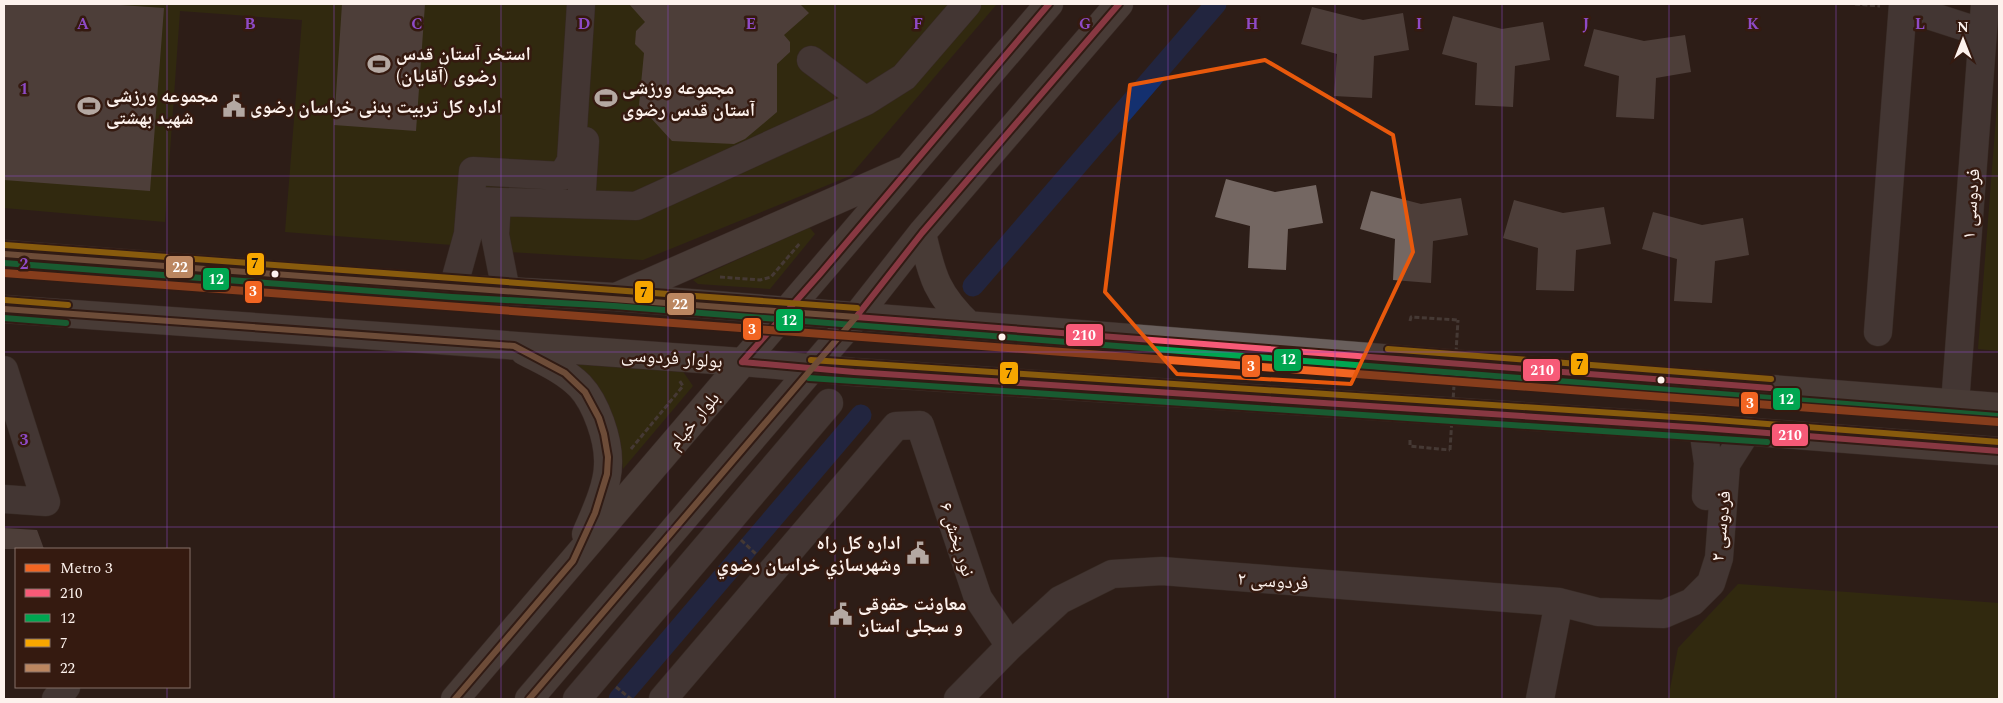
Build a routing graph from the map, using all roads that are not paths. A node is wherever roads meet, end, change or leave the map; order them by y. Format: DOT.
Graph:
graph roads {
  1 [pos="581,4"];
  2 [pos="595,4"];
  3 [pos="967,4"];
  4 [pos="1049,4"];
  5 [pos="1119,4"];
  6 [pos="1985,4"];
  7 [pos="1909,5"];
  8 [pos="1982,34"];
  9 [pos="810,60"];
  10 [pos="866,101"];
  11 [pos="909,168"];
  12 [pos="484,201"];
  13 [pos="581,204"];
  14 [pos="922,233"];
  15 [pos="4,254"];
  16 [pos="453,288"];
  17 [pos="506,292"];
  18 [pos="615,297"];
  19 [pos="4,309"];
  20 [pos="788,312"];
  21 [pos="856,317"];
  22 [pos="970,326"];
  23 [pos="1878,332"];
  24 [pos="514,346"];
  25 [pos="742,362"];
  26 [pos="810,369"];
  27 [pos="4,370"];
  28 [pos="830,403"];
  29 [pos="1955,404"];
  30 [pos="1999,407"];
  31 [pos="1703,428"];
  32 [pos="1747,431"];
  33 [pos="1999,451"];
  34 [pos="4,499"];
  35 [pos="573,561"];
  36 [pos="1559,602"];
  37 [pos="1010,646"];
  38 [pos="65,688"];
  39 [pos="56,699"];
  40 [pos="455,699"];
  41 [pos="529,699"];
  42 [pos="577,699"];
  43 [pos="663,699"];
  44 [pos="958,699"];
  45 [pos="1540,699"];
  1 -- 12 [label="street"];
  2 -- 13 [label="street"];
  3 -- 10 [label="street"];
  4 -- 11 [label="main road, بلوار خیام"];
  5 -- 14 [label="main road"];
  6 -- 8 [label="street, فردوسی ۱"];
  7 -- 8 [label="street"];
  7 -- 23 [label="street"];
  8 -- 29 [label="street, فردوسی ۱"];
  9 -- 10 [label="street"];
  10 -- 13 [label="street"];
  11 -- 18 [label="main road"];
  11 -- 20 [label="main road, بلوار خیام"];
  12 -- 13 [label="street"];
  12 -- 16 [label="street"];
  12 -- 17 [label="street"];
  14 -- 21 [label="main road"];
  14 -- 22 [label="main road"];
  15 -- 16 [label="main road"];
  16 -- 17 [label="main road"];
  17 -- 18 [label="main road"];
  18 -- 20 [label="main road"];
  19 -- 24 [label="main road, بولوار فردوسی"];
  20 -- 21 [label="main road"];
  20 -- 25 [label="main road, بلوار خیام"];
  21 -- 22 [label="main road"];
  21 -- 26 [label="main road"];
  22 -- 29 [label="main road"];
  24 -- 25 [label="main road, بولوار فردوسی"];
  24 -- 35 [label="main road"];
  25 -- 26 [label="main road, بولوار فردوسی"];
  25 -- 35 [label="main road, بلوار خیام"];
  26 -- 31 [label="main road, بولوار فردوسی"];
  26 -- 41 [label="main road"];
  27 -- 34 [label="street"];
  28 -- 42 [label="street"];
  29 -- 30 [label="main road"];
  31 -- 32 [label="main road, بولوار فردوسی"];
  31 -- 36 [label="street, فردوسی ۲"];
  32 -- 33 [label="main road, بولوار فردوسی"];
  32 -- 36 [label="street, فردوسی ۲"];
  35 -- 40 [label="main road, بلوار خیام"];
  36 -- 37 [label="street, فردوسی ۲"];
  36 -- 45 [label="street"];
  37 -- 43 [label="street, نور بخش ۶"];
  37 -- 44 [label="street, فردوسی ۲"];
  38 -- 39 [label="street"];
}
